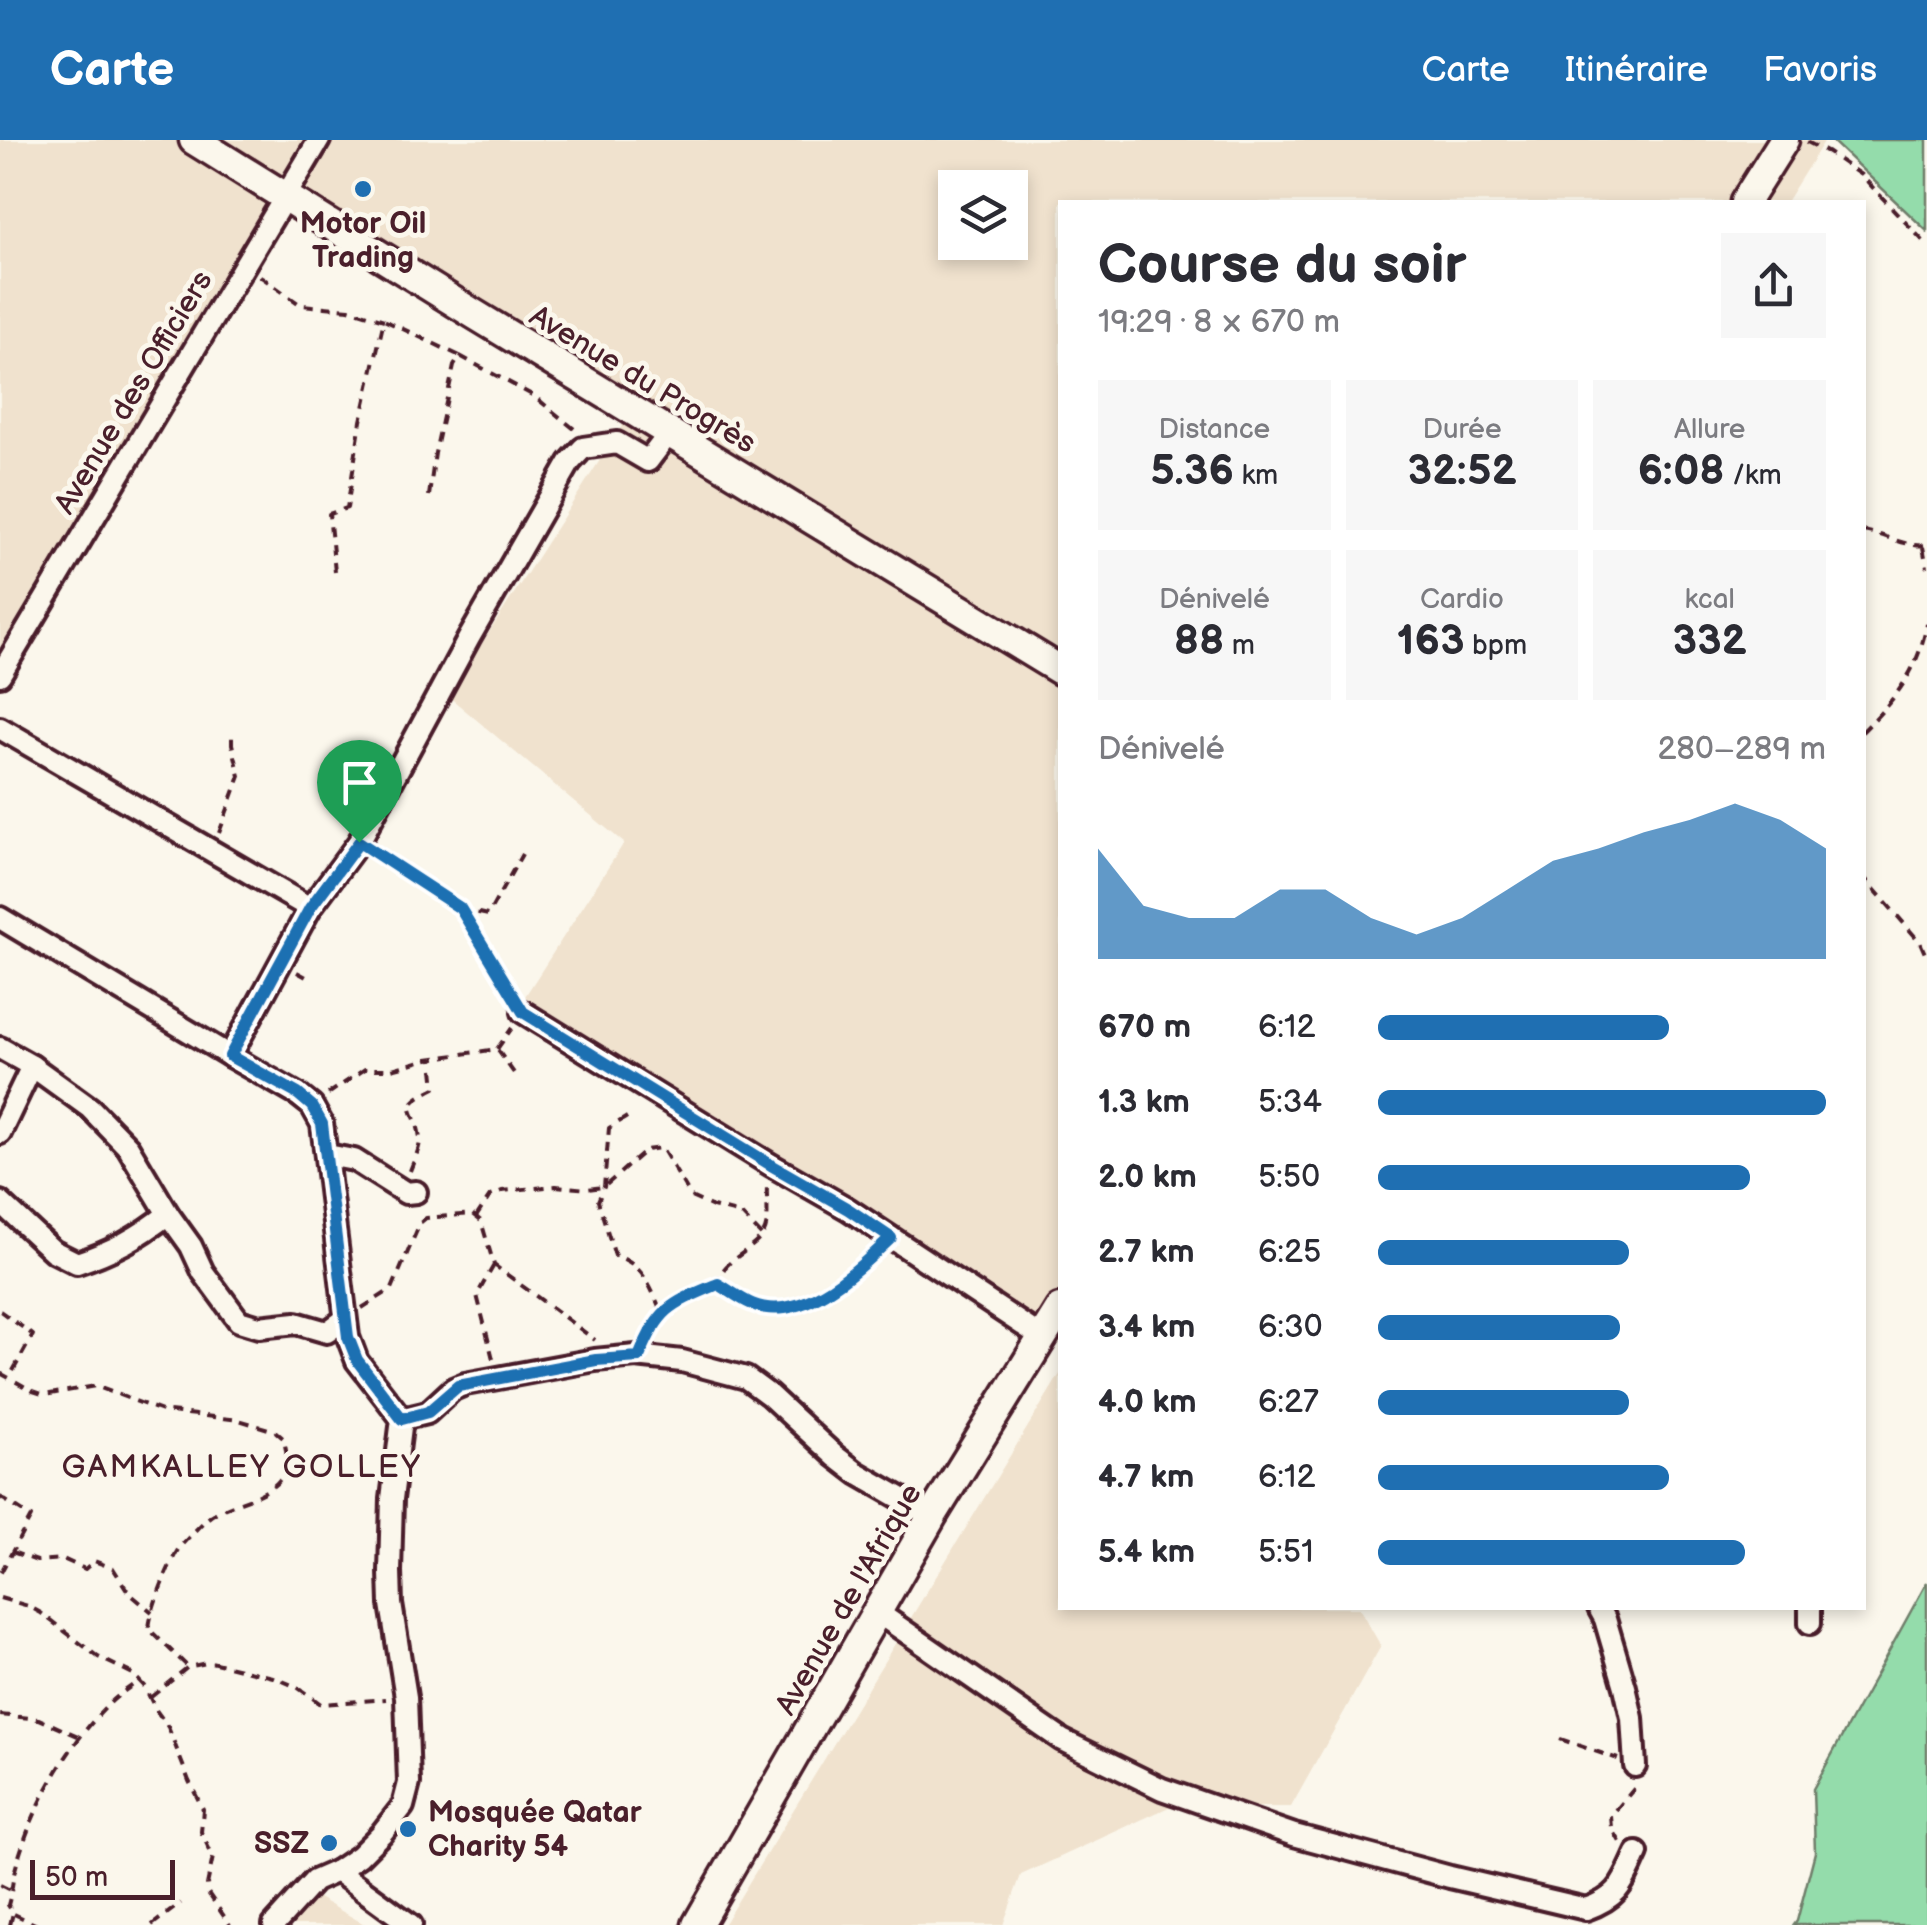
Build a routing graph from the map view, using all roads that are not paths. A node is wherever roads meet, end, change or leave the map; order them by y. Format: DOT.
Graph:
graph roads {
  1 [pos="194,140"];
  2 [pos="320,140"];
  3 [pos="1784,140"];
  4 [pos="285,195"];
  5 [pos="1746,200"];
  6 [pos="670,432"];
  7 [pos="1058,669"];
  8 [pos="0,675"];
  9 [pos="0,728"];
  10 [pos="310,908"];
  11 [pos="0,918"];
  12 [pos="523,1012"];
  13 [pos="0,1048"];
  14 [pos="230,1056"];
  15 [pos="32,1066"];
  16 [pos="0,1133"];
  17 [pos="327,1154"];
  18 [pos="416,1192"];
  19 [pos="0,1202"];
  20 [pos="168,1214"];
  21 [pos="1058,1312"];
  22 [pos="345,1319"];
  23 [pos="1042,1338"];
  24 [pos="402,1419"];
  25 [pos="932,1516"];
  26 [pos="1599,1610"];
  27 [pos="877,1612"];
  28 [pos="1635,1766"];
  29 [pos="1637,1853"];
  30 [pos="337,1871"];
  31 [pos="274,1925"];
  32 [pos="410,1925"];
  33 [pos="697,1925"];
  1 -- 4 [label="street, Avenue du Progrès"];
  2 -- 4 [label="street, Avenue des Officiers"];
  3 -- 5 [label="street"];
  4 -- 6 [label="street, Avenue du Progrès"];
  4 -- 8 [label="street, Avenue des Officiers"];
  6 -- 7 [label="street, Avenue du Progrès"];
  6 -- 10 [label="street"];
  9 -- 10 [label="street"];
  10 -- 14 [label="street"];
  11 -- 14 [label="street"];
  12 -- 23 [label="street"];
  13 -- 15 [label="street"];
  14 -- 17 [label="street"];
  15 -- 16 [label="street"];
  15 -- 20 [label="street"];
  17 -- 18 [label="street"];
  17 -- 22 [label="street"];
  19 -- 20 [label="street"];
  20 -- 22 [label="street"];
  21 -- 23 [label="street, Avenue de l'Afrique"];
  22 -- 24 [label="street"];
  23 -- 25 [label="street, Avenue de l'Afrique"];
  24 -- 25 [label="street"];
  24 -- 30 [label="street"];
  25 -- 27 [label="street, Avenue de l'Afrique"];
  26 -- 28 [label="street"];
  27 -- 29 [label="street"];
  27 -- 33 [label="street, Avenue de l'Afrique"];
  30 -- 31 [label="street"];
  30 -- 32 [label="street"];
}
